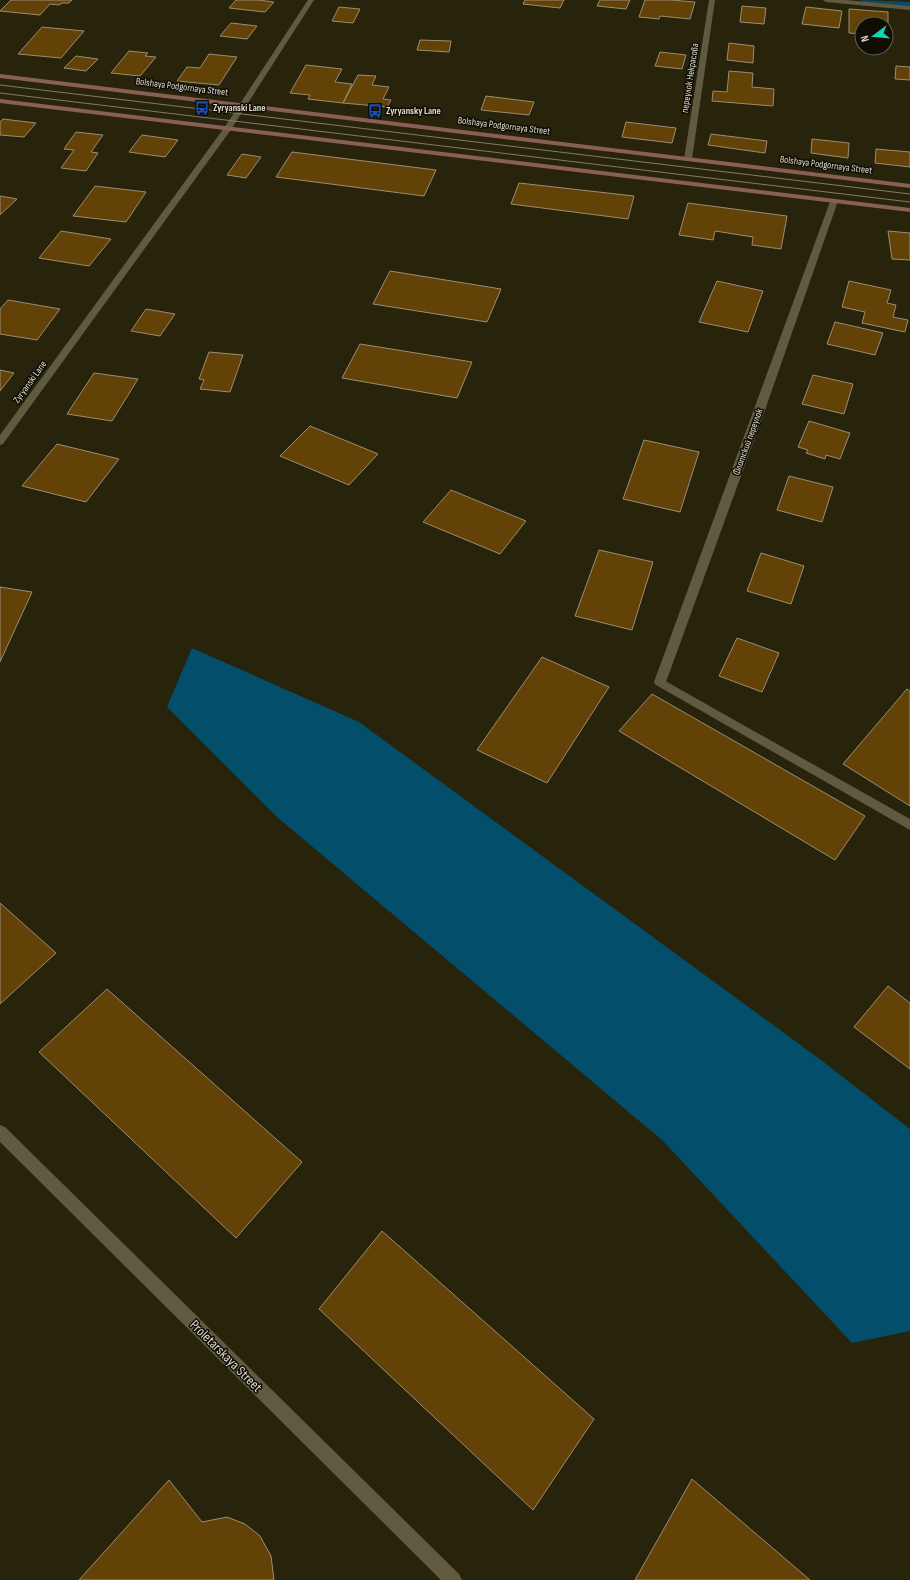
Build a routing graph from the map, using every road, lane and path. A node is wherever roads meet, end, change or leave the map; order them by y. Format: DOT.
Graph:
graph roads {
  1 [pos="311,0"];
  2 [pos="712,0"];
  3 [pos="826,0"];
  4 [pos="910,8"];
  5 [pos="0,76"];
  6 [pos="0,101"];
  7 [pos="243,105"];
  8 [pos="228,129"];
  9 [pos="688,159"];
  10 [pos="910,186"];
  11 [pos="834,201"];
  12 [pos="910,210"];
  13 [pos="2,437"];
  14 [pos="910,825"];
  15 [pos="0,1132"];
  16 [pos="444,1577"];
  1 -- 7 [label="street, Zyryanski Lane"];
  2 -- 9 [label="street, переулок Некрасова"];
  3 -- 4 [label="street"];
  5 -- 7 [label="main road, Bolshaya Podgornaya Street"];
  6 -- 8 [label="main road"];
  7 -- 8 [label="street, Zyryanski Lane"];
  7 -- 9 [label="main road, Bolshaya Podgornaya Street"];
  8 -- 11 [label="main road"];
  8 -- 13 [label="street, Zyryanski Lane"];
  9 -- 10 [label="main road, Bolshaya Podgornaya Street"];
  11 -- 12 [label="main road"];
  11 -- 14 [label="street, Флотский переулок"];
  15 -- 16 [label="street, Proletarskaya Street"];
}
